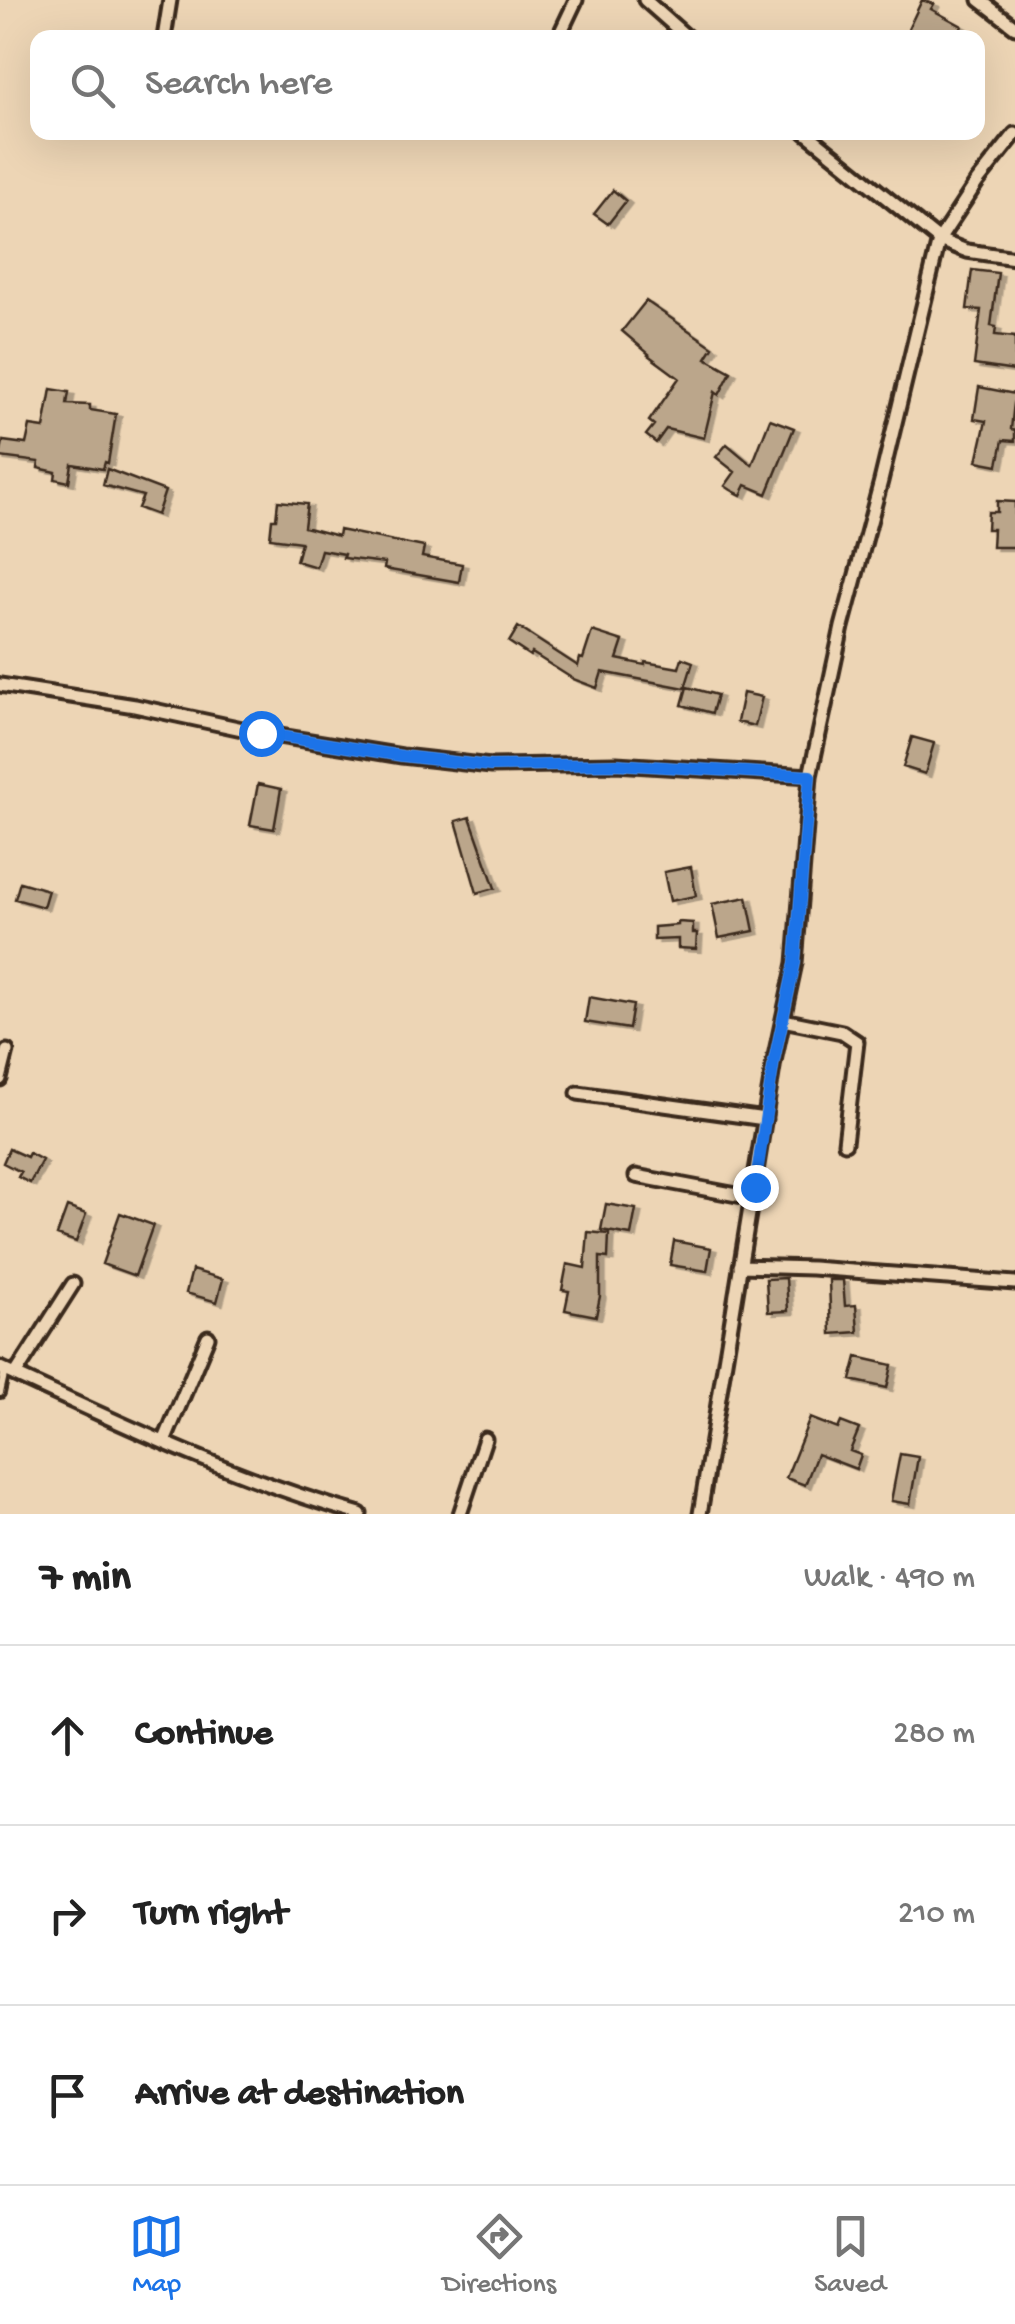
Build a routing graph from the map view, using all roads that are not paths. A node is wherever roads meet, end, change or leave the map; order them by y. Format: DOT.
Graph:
graph roads {
  1 [pos="170,0"];
  2 [pos="576,0"];
  3 [pos="644,0"];
  4 [pos="980,0"];
  5 [pos="1015,27"];
  6 [pos="165,30"];
  7 [pos="562,30"];
  8 [pos="679,30"];
  9 [pos="1015,134"];
  10 [pos="815,140"];
  11 [pos="938,240"];
  12 [pos="1015,258"];
  13 [pos="0,684"];
  14 [pos="810,776"];
  15 [pos="783,1020"];
  16 [pos="7,1051"];
  17 [pos="0,1079"];
  18 [pos="578,1092"];
  19 [pos="765,1119"];
  20 [pos="844,1143"];
  21 [pos="636,1176"];
  22 [pos="753,1198"];
  23 [pos="740,1266"];
  24 [pos="1015,1283"];
  25 [pos="73,1284"];
  26 [pos="208,1338"];
  27 [pos="7,1371"];
  28 [pos="0,1393"];
  29 [pos="485,1439"];
  30 [pos="164,1442"];
  31 [pos="360,1514"];
  32 [pos="460,1514"];
  33 [pos="700,1514"];
  1 -- 6 [label="street"];
  2 -- 7 [label="street"];
  3 -- 8 [label="street"];
  4 -- 5 [label="street"];
  9 -- 11 [label="street"];
  10 -- 11 [label="street"];
  11 -- 12 [label="street"];
  11 -- 14 [label="street"];
  13 -- 14 [label="street"];
  14 -- 15 [label="street"];
  15 -- 19 [label="street"];
  15 -- 20 [label="street"];
  16 -- 17 [label="street"];
  18 -- 19 [label="street"];
  19 -- 22 [label="street"];
  21 -- 22 [label="street"];
  22 -- 23 [label="street"];
  23 -- 24 [label="street"];
  23 -- 33 [label="street"];
  25 -- 27 [label="street"];
  26 -- 30 [label="street"];
  27 -- 28 [label="lane"];
  27 -- 30 [label="street"];
  29 -- 32 [label="street"];
  30 -- 31 [label="street"];
}
